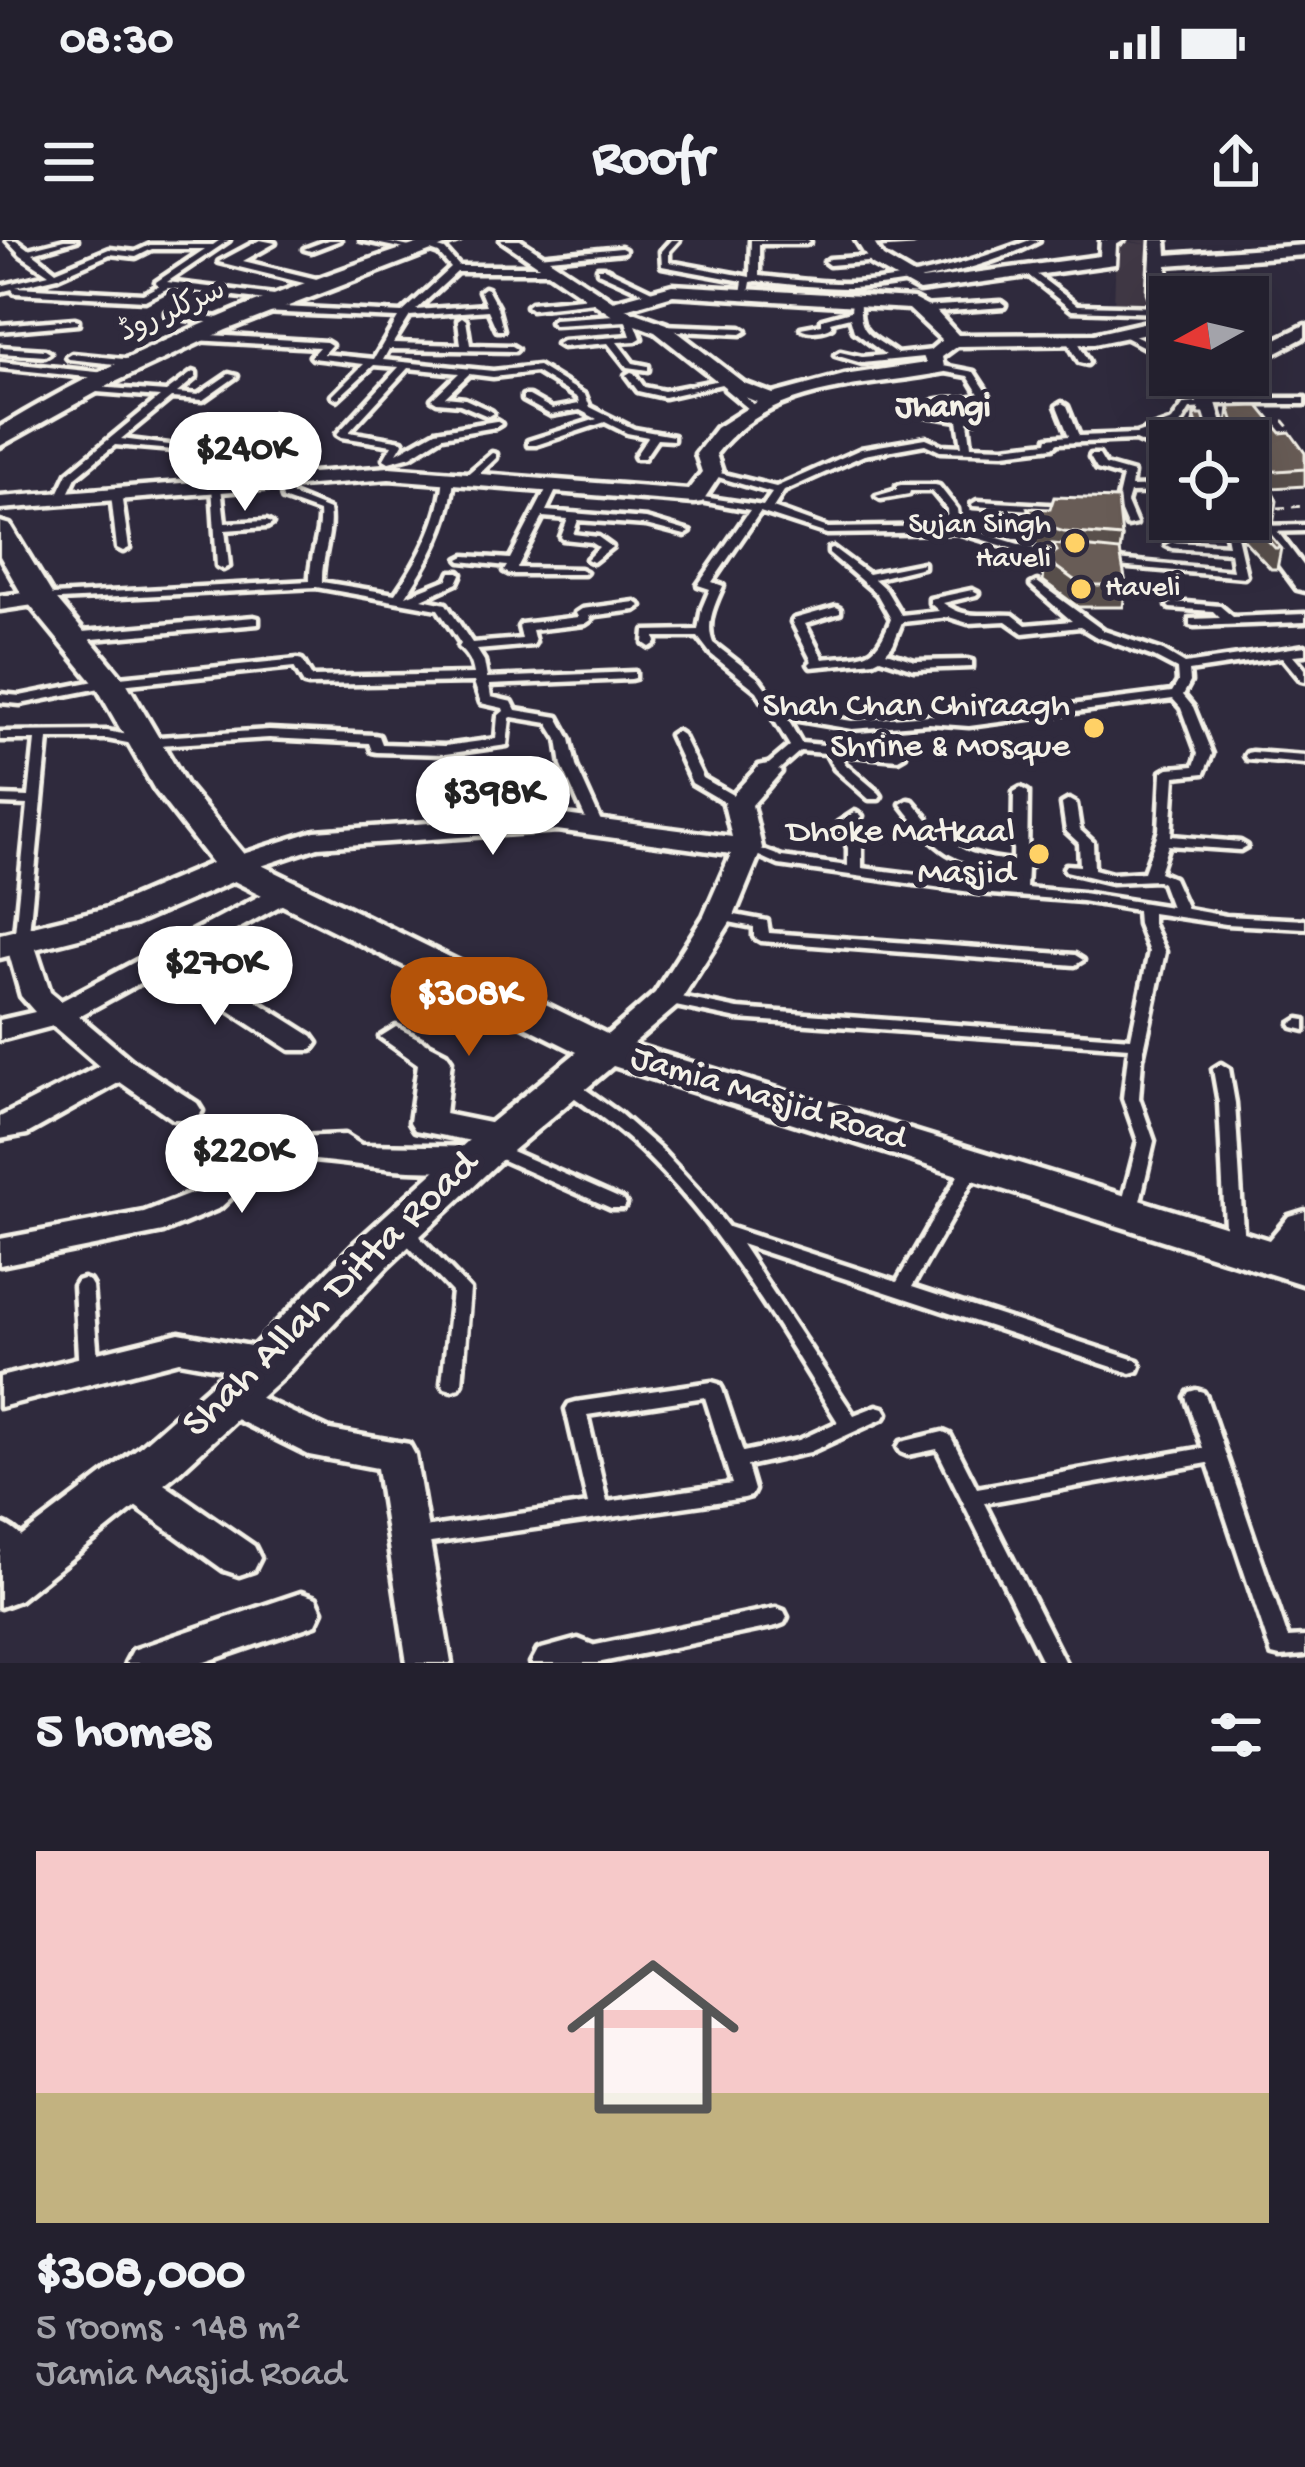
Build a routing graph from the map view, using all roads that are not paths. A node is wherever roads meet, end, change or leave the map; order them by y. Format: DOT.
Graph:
graph roads {
  1 [pos="11,240"];
  2 [pos="73,240"];
  3 [pos="225,240"];
  4 [pos="336,240"];
  5 [pos="365,240"];
  6 [pos="508,240"];
  7 [pos="675,240"];
  8 [pos="914,240"];
  9 [pos="1115,240"];
  10 [pos="755,241"];
  11 [pos="1035,241"];
  12 [pos="273,242"];
  13 [pos="806,242"];
  14 [pos="160,243"];
  15 [pos="432,246"];
  16 [pos="214,247"];
  17 [pos="868,247"];
  18 [pos="1159,248"];
  19 [pos="308,249"];
  20 [pos="621,250"];
  21 [pos="1305,250"];
  22 [pos="24,253"];
  23 [pos="829,262"];
  24 [pos="547,263"];
  25 [pos="454,269"];
  26 [pos="602,270"];
  27 [pos="1031,273"];
  28 [pos="55,274"];
  29 [pos="897,279"];
  30 [pos="324,283"];
  31 [pos="749,284"];
  32 [pos="166,285"];
  33 [pos="484,291"];
  34 [pos="652,293"];
  35 [pos="283,299"];
  36 [pos="531,305"];
  37 [pos="1001,305"];
  38 [pos="493,307"];
  39 [pos="917,307"];
  40 [pos="259,309"];
  41 [pos="855,309"];
  42 [pos="617,310"];
  43 [pos="169,314"];
  44 [pos="406,315"];
  45 [pos="1149,316"];
  46 [pos="462,320"];
  47 [pos="75,322"];
  48 [pos="226,322"];
  49 [pos="554,322"];
  50 [pos="1149,324"];
  51 [pos="0,328"];
  52 [pos="500,328"];
  53 [pos="661,328"];
  54 [pos="806,328"];
  55 [pos="1305,329"];
  56 [pos="741,331"];
  57 [pos="1124,333"];
  58 [pos="191,337"];
  59 [pos="610,340"];
  60 [pos="1072,340"];
  61 [pos="953,341"];
  62 [pos="562,344"];
  63 [pos="387,346"];
  64 [pos="1149,346"];
  65 [pos="0,350"];
  66 [pos="466,350"];
  67 [pos="512,350"];
  68 [pos="1269,350"];
  69 [pos="45,353"];
  70 [pos="840,355"];
  71 [pos="894,356"];
  72 [pos="72,357"];
  73 [pos="1293,358"];
  74 [pos="1269,359"];
  75 [pos="936,361"];
  76 [pos="374,362"];
  77 [pos="1084,362"];
  78 [pos="134,363"];
  79 [pos="0,365"];
  80 [pos="405,366"];
  81 [pos="645,368"];
  82 [pos="466,372"];
  83 [pos="193,375"];
  84 [pos="631,375"];
  85 [pos="106,376"];
  86 [pos="232,376"];
  87 [pos="729,381"];
  88 [pos="81,388"];
  89 [pos="165,395"];
  90 [pos="337,396"];
  91 [pos="1205,396"];
  92 [pos="526,398"];
  93 [pos="937,401"];
  94 [pos="1305,401"];
  95 [pos="972,402"];
  96 [pos="776,403"];
  97 [pos="1207,403"];
  98 [pos="1062,406"];
  99 [pos="581,407"];
  100 [pos="752,407"];
  101 [pos="913,410"];
  102 [pos="274,417"];
  103 [pos="963,418"];
  104 [pos="603,420"];
  105 [pos="1211,420"];
  106 [pos="910,432"];
  107 [pos="654,436"];
  108 [pos="1137,437"];
  109 [pos="0,438"];
  110 [pos="669,438"];
  111 [pos="1075,440"];
  112 [pos="111,441"];
  113 [pos="926,441"];
  114 [pos="1149,442"];
  115 [pos="532,443"];
  116 [pos="967,445"];
  117 [pos="169,448"];
  118 [pos="492,456"];
  119 [pos="640,456"];
  120 [pos="1096,457"];
  121 [pos="390,458"];
  122 [pos="712,472"];
  123 [pos="370,474"];
  124 [pos="459,478"];
  125 [pos="285,482"];
  126 [pos="206,488"];
  127 [pos="552,488"];
  128 [pos="1128,490"];
  129 [pos="1149,490"];
  130 [pos="778,491"];
  131 [pos="116,494"];
  132 [pos="881,496"];
  133 [pos="694,497"];
  134 [pos="61,498"];
  135 [pos="0,503"];
  136 [pos="976,504"];
  137 [pos="1123,504"];
  138 [pos="1103,506"];
  139 [pos="1083,508"];
  140 [pos="760,511"];
  141 [pos="542,514"];
  142 [pos="574,516"];
  143 [pos="1131,524"];
  144 [pos="220,527"];
  145 [pos="1305,528"];
  146 [pos="955,529"];
  147 [pos="1269,529"];
  148 [pos="0,531"];
  149 [pos="685,532"];
  150 [pos="1269,539"];
  151 [pos="1232,540"];
  152 [pos="258,545"];
  153 [pos="1172,545"];
  154 [pos="123,548"];
  155 [pos="1234,549"];
  156 [pos="833,551"];
  157 [pos="593,559"];
  158 [pos="465,560"];
  159 [pos="513,562"];
  160 [pos="919,565"];
  161 [pos="223,566"];
  162 [pos="538,571"];
  163 [pos="580,572"];
  164 [pos="455,574"];
  165 [pos="866,578"];
  166 [pos="316,584"];
  167 [pos="1037,584"];
  168 [pos="1305,584"];
  169 [pos="530,585"];
  170 [pos="972,593"];
  171 [pos="406,598"];
  172 [pos="19,600"];
  173 [pos="634,606"];
  174 [pos="1174,606"];
  175 [pos="836,611"];
  176 [pos="947,614"];
  177 [pos="1305,618"];
  178 [pos="897,619"];
  179 [pos="1228,619"];
  180 [pos="254,621"];
  181 [pos="1193,622"];
  182 [pos="1084,623"];
  183 [pos="703,634"];
  184 [pos="71,637"];
  185 [pos="650,643"];
  186 [pos="465,646"];
  187 [pos="1305,650"];
  188 [pos="878,653"];
  189 [pos="1285,653"];
  190 [pos="968,664"];
  191 [pos="1183,668"];
  192 [pos="631,675"];
  193 [pos="1305,677"];
  194 [pos="479,680"];
  195 [pos="110,682"];
  196 [pos="1176,695"];
  197 [pos="0,698"];
  198 [pos="511,713"];
  199 [pos="777,714"];
  200 [pos="676,735"];
  201 [pos="0,736"];
  202 [pos="42,736"];
  203 [pos="143,742"];
  204 [pos="796,747"];
  205 [pos="830,749"];
  206 [pos="898,754"];
  207 [pos="1252,757"];
  208 [pos="1305,760"];
  209 [pos="768,772"];
  210 [pos="1021,792"];
  211 [pos="874,796"];
  212 [pos="0,800"];
  213 [pos="35,801"];
  214 [pos="738,804"];
  215 [pos="908,804"];
  216 [pos="1069,805"];
  217 [pos="855,816"];
  218 [pos="597,828"];
  219 [pos="1162,840"];
  220 [pos="1240,845"];
  221 [pos="748,848"];
  222 [pos="234,866"];
  223 [pos="1023,866"];
  224 [pos="855,870"];
  225 [pos="1150,877"];
  226 [pos="1019,891"];
  227 [pos="284,892"];
  228 [pos="1144,905"];
  229 [pos="1180,911"];
  230 [pos="719,916"];
  231 [pos="1305,924"];
  232 [pos="10,944"];
  233 [pos="165,956"];
  234 [pos="1075,960"];
  235 [pos="666,999"];
  236 [pos="56,1016"];
  237 [pos="0,1030"];
  238 [pos="395,1037"];
  239 [pos="302,1043"];
  240 [pos="1138,1043"];
  241 [pos="606,1050"];
  242 [pos="121,1067"];
  243 [pos="1221,1069"];
  244 [pos="565,1083"];
  245 [pos="185,1111"];
  246 [pos="0,1128"];
  247 [pos="490,1146"];
  248 [pos="973,1164"];
  249 [pos="219,1190"];
  250 [pos="617,1204"];
  251 [pos="1129,1214"];
  252 [pos="401,1227"];
  253 [pos="728,1233"];
  254 [pos="0,1252"];
  255 [pos="1281,1252"];
  256 [pos="83,1286"];
  257 [pos="901,1290"];
  258 [pos="267,1363"];
  259 [pos="1131,1366"];
  260 [pos="89,1372"];
  261 [pos="452,1383"];
  262 [pos="0,1392"];
  263 [pos="1196,1396"];
  264 [pos="228,1398"];
  265 [pos="877,1413"];
  266 [pos="850,1425"];
  267 [pos="908,1447"];
  268 [pos="1215,1454"];
  269 [pos="736,1461"];
  270 [pos="131,1482"];
  271 [pos="971,1497"];
  272 [pos="599,1510"];
  273 [pos="407,1538"];
  274 [pos="239,1558"];
  275 [pos="8,1564"];
  276 [pos="301,1611"];
  277 [pos="776,1617"];
  278 [pos="1305,1646"];
  279 [pos="570,1661"];
  280 [pos="148,1663"];
  281 [pos="429,1663"];
  282 [pos="1054,1663"];
  1 -- 22 [label="lane"];
  2 -- 22 [label="lane"];
  3 -- 16 [label="lane"];
  4 -- 19 [label="lane"];
  5 -- 15 [label="lane"];
  6 -- 24 [label="street"];
  7 -- 31 [label="lane"];
  8 -- 17 [label="lane"];
  9 -- 18 [label="street"];
  9 -- 27 [label="street"];
  10 -- 13 [label="lane"];
  10 -- 31 [label="lane"];
  11 -- 29 [label="lane"];
  12 -- 30 [label="street"];
  14 -- 16 [label="lane"];
  14 -- 28 [label="lane"];
  15 -- 25 [label="lane"];
  15 -- 30 [label="street, سرکلر روڈ"];
  16 -- 32 [label="lane"];
  17 -- 23 [label="lane"];
  17 -- 29 [label="street"];
  18 -- 21 [label="street"];
  20 -- 24 [label="lane"];
  22 -- 28 [label="lane"];
  24 -- 25 [label="lane"];
  24 -- 42 [label="street"];
  25 -- 44 [label="lane"];
  26 -- 34 [label="lane"];
  27 -- 29 [label="street"];
  27 -- 45 [label="lane"];
  28 -- 32 [label="lane"];
  29 -- 31 [label="lane"];
  29 -- 39 [label="lane"];
  30 -- 35 [label="street, سرکلر روڈ"];
  31 -- 34 [label="street"];
  31 -- 41 [label="street"];
  32 -- 35 [label="lane"];
  33 -- 38 [label="lane"];
  34 -- 42 [label="street"];
  35 -- 40 [label="street, سرکلر روڈ"];
  36 -- 42 [label="lane"];
  37 -- 39 [label="lane"];
  38 -- 44 [label="lane"];
  38 -- 52 [label="lane"];
  39 -- 41 [label="street"];
  39 -- 61 [label="street"];
  40 -- 44 [label="lane"];
  40 -- 48 [label="street, سرکلر روڈ"];
  41 -- 54 [label="lane"];
  41 -- 71 [label="lane"];
  42 -- 49 [label="lane"];
  42 -- 53 [label="street"];
  42 -- 59 [label="lane"];
  43 -- 48 [label="lane"];
  44 -- 63 [label="lane"];
  46 -- 66 [label="lane"];
  47 -- 51 [label="lane"];
  48 -- 58 [label="street, سرکلر روڈ"];
  50 -- 57 [label="street"];
  53 -- 56 [label="lane"];
  53 -- 87 [label="street"];
  55 -- 68 [label="street"];
  57 -- 60 [label="street"];
  57 -- 64 [label="lane"];
  58 -- 76 [label="lane"];
  58 -- 78 [label="street, سرکلر روڈ"];
  59 -- 62 [label="lane"];
  59 -- 81 [label="lane"];
  60 -- 61 [label="street"];
  60 -- 77 [label="lane"];
  61 -- 75 [label="street"];
  63 -- 66 [label="lane"];
  63 -- 76 [label="lane"];
  65 -- 69 [label="lane"];
  66 -- 67 [label="lane"];
  70 -- 71 [label="lane"];
  71 -- 75 [label="lane"];
  72 -- 78 [label="lane"];
  73 -- 74 [label="street"];
  75 -- 95 [label="lane"];
  75 -- 96 [label="street"];
  76 -- 80 [label="lane"];
  76 -- 90 [label="lane"];
  78 -- 85 [label="street, سرکلر روڈ"];
  79 -- 85 [label="lane"];
  80 -- 82 [label="lane"];
  80 -- 121 [label="lane"];
  82 -- 99 [label="lane"];
  82 -- 121 [label="lane"];
  83 -- 89 [label="lane"];
  84 -- 87 [label="lane"];
  85 -- 88 [label="street, سرکلر روڈ"];
  86 -- 89 [label="lane"];
  87 -- 96 [label="street"];
  87 -- 100 [label="lane"];
  88 -- 89 [label="lane"];
  88 -- 109 [label="street, سرکلر روڈ"];
  89 -- 112 [label="lane"];
  91 -- 97 [label="street"];
  92 -- 99 [label="lane"];
  93 -- 95 [label="lane"];
  94 -- 97 [label="lane"];
  95 -- 103 [label="lane"];
  96 -- 100 [label="street"];
  97 -- 105 [label="street"];
  97 -- 108 [label="lane"];
  98 -- 111 [label="lane"];
  99 -- 104 [label="lane"];
  100 -- 122 [label="street"];
  101 -- 103 [label="lane"];
  102 -- 126 [label="lane"];
  103 -- 116 [label="lane"];
  104 -- 107 [label="lane"];
  104 -- 115 [label="lane"];
  106 -- 113 [label="lane"];
  107 -- 110 [label="lane"];
  107 -- 119 [label="lane"];
  108 -- 111 [label="lane"];
  108 -- 114 [label="lane"];
  111 -- 116 [label="lane"];
  112 -- 117 [label="lane"];
  112 -- 134 [label="lane"];
  113 -- 116 [label="lane"];
  113 -- 130 [label="lane"];
  118 -- 124 [label="lane"];
  120 -- 128 [label="lane"];
  121 -- 123 [label="lane"];
  122 -- 130 [label="lane"];
  122 -- 133 [label="street"];
  123 -- 124 [label="street"];
  123 -- 125 [label="street"];
  124 -- 127 [label="street"];
  124 -- 171 [label="lane"];
  125 -- 126 [label="street"];
  125 -- 166 [label="lane"];
  126 -- 131 [label="street"];
  126 -- 144 [label="lane"];
  127 -- 133 [label="street"];
  127 -- 141 [label="lane"];
  128 -- 129 [label="lane"];
  128 -- 137 [label="lane"];
  130 -- 140 [label="lane"];
  131 -- 134 [label="street"];
  131 -- 154 [label="lane"];
  132 -- 146 [label="lane"];
  133 -- 140 [label="lane"];
  134 -- 135 [label="street"];
  136 -- 139 [label="lane"];
  137 -- 138 [label="lane"];
  137 -- 143 [label="lane"];
  140 -- 146 [label="lane"];
  140 -- 183 [label="lane"];
  141 -- 142 [label="lane"];
  141 -- 159 [label="lane"];
  142 -- 149 [label="lane"];
  142 -- 157 [label="lane"];
  144 -- 152 [label="lane"];
  144 -- 161 [label="lane"];
  145 -- 147 [label="lane"];
  146 -- 155 [label="lane"];
  148 -- 172 [label="street, Jamia Masjid Road"];
  150 -- 168 [label="street"];
  151 -- 155 [label="lane"];
  153 -- 155 [label="lane"];
  156 -- 165 [label="lane"];
  158 -- 159 [label="lane"];
  159 -- 162 [label="lane"];
  160 -- 165 [label="lane"];
  162 -- 163 [label="lane"];
  162 -- 169 [label="lane"];
  164 -- 171 [label="lane"];
  165 -- 178 [label="lane"];
  166 -- 171 [label="lane"];
  166 -- 172 [label="lane"];
  167 -- 182 [label="lane"];
  170 -- 176 [label="lane"];
  171 -- 186 [label="lane"];
  172 -- 184 [label="street, Jamia Masjid Road"];
  173 -- 186 [label="lane"];
  174 -- 179 [label="lane"];
  175 -- 188 [label="lane"];
  176 -- 178 [label="lane"];
  176 -- 182 [label="lane"];
  177 -- 179 [label="lane"];
  178 -- 188 [label="lane"];
  179 -- 181 [label="lane"];
  180 -- 184 [label="lane"];
  182 -- 191 [label="lane"];
  183 -- 185 [label="lane"];
  183 -- 199 [label="lane"];
  184 -- 195 [label="street, Jamia Masjid Road"];
  186 -- 194 [label="lane"];
  187 -- 189 [label="lane"];
  188 -- 190 [label="lane"];
  189 -- 191 [label="lane"];
  189 -- 193 [label="lane"];
  191 -- 196 [label="lane"];
  192 -- 194 [label="lane"];
  194 -- 195 [label="lane"];
  194 -- 198 [label="lane"];
  195 -- 197 [label="lane"];
  195 -- 203 [label="street, Jamia Masjid Road"];
  196 -- 199 [label="lane"];
  196 -- 219 [label="lane"];
  198 -- 203 [label="lane"];
  198 -- 218 [label="lane"];
  199 -- 204 [label="lane"];
  200 -- 214 [label="lane"];
  201 -- 202 [label="lane"];
  202 -- 203 [label="lane"];
  202 -- 213 [label="lane"];
  203 -- 222 [label="street, Jamia Masjid Road"];
  204 -- 205 [label="lane"];
  204 -- 209 [label="lane"];
  205 -- 206 [label="lane"];
  205 -- 211 [label="lane"];
  207 -- 208 [label="lane"];
  209 -- 214 [label="street"];
  210 -- 223 [label="lane"];
  212 -- 213 [label="lane"];
  213 -- 232 [label="lane"];
  214 -- 221 [label="street"];
  215 -- 223 [label="lane"];
  216 -- 225 [label="lane"];
  217 -- 224 [label="lane"];
  218 -- 221 [label="street"];
  218 -- 222 [label="street"];
  219 -- 220 [label="lane"];
  219 -- 225 [label="lane"];
  221 -- 224 [label="lane"];
  221 -- 230 [label="street"];
  222 -- 227 [label="street, Jamia Masjid Road"];
  222 -- 232 [label="street"];
  223 -- 226 [label="lane"];
  224 -- 226 [label="lane"];
  225 -- 229 [label="lane"];
  226 -- 228 [label="lane"];
  227 -- 233 [label="street"];
  227 -- 241 [label="street, Jamia Masjid Road"];
  228 -- 229 [label="lane"];
  228 -- 240 [label="lane"];
  229 -- 231 [label="lane"];
  230 -- 234 [label="lane"];
  230 -- 235 [label="street"];
  232 -- 236 [label="street"];
  233 -- 236 [label="street"];
  233 -- 239 [label="street"];
  235 -- 240 [label="lane"];
  235 -- 241 [label="street"];
  236 -- 237 [label="street"];
  236 -- 242 [label="street"];
  238 -- 247 [label="street"];
  240 -- 251 [label="lane"];
  241 -- 244 [label="street, Shah Allah Ditta Road"];
  241 -- 248 [label="street, Jamia Masjid Road"];
  242 -- 245 [label="street"];
  242 -- 246 [label="street"];
  243 -- 255 [label="lane"];
  244 -- 247 [label="street, Shah Allah Ditta Road"];
  244 -- 253 [label="lane"];
  245 -- 249 [label="lane"];
  247 -- 249 [label="street"];
  247 -- 250 [label="lane"];
  247 -- 252 [label="street, Shah Allah Ditta Road"];
  248 -- 251 [label="street, Jamia Masjid Road"];
  248 -- 257 [label="lane"];
  249 -- 254 [label="street"];
  251 -- 255 [label="street, Jamia Masjid Road"];
  252 -- 258 [label="street, Shah Allah Ditta Road"];
  252 -- 261 [label="lane"];
  253 -- 257 [label="lane"];
  253 -- 266 [label="lane"];
  256 -- 260 [label="lane"];
  257 -- 259 [label="lane"];
  258 -- 260 [label="street"];
  258 -- 264 [label="street, Shah Allah Ditta Road"];
  260 -- 262 [label="street"];
  263 -- 268 [label="lane"];
  264 -- 270 [label="street, Shah Allah Ditta Road"];
  264 -- 273 [label="street"];
  265 -- 266 [label="lane"];
  266 -- 269 [label="lane"];
  267 -- 271 [label="lane"];
  268 -- 271 [label="lane"];
  268 -- 278 [label="lane"];
  269 -- 272 [label="lane"];
  269 -- 272 [label="lane"];
  270 -- 274 [label="street"];
  270 -- 275 [label="street, Shah Allah Ditta Road"];
  271 -- 282 [label="lane"];
  272 -- 273 [label="lane"];
  273 -- 281 [label="street"];
  276 -- 280 [label="street"];
  277 -- 279 [label="lane"];
}
